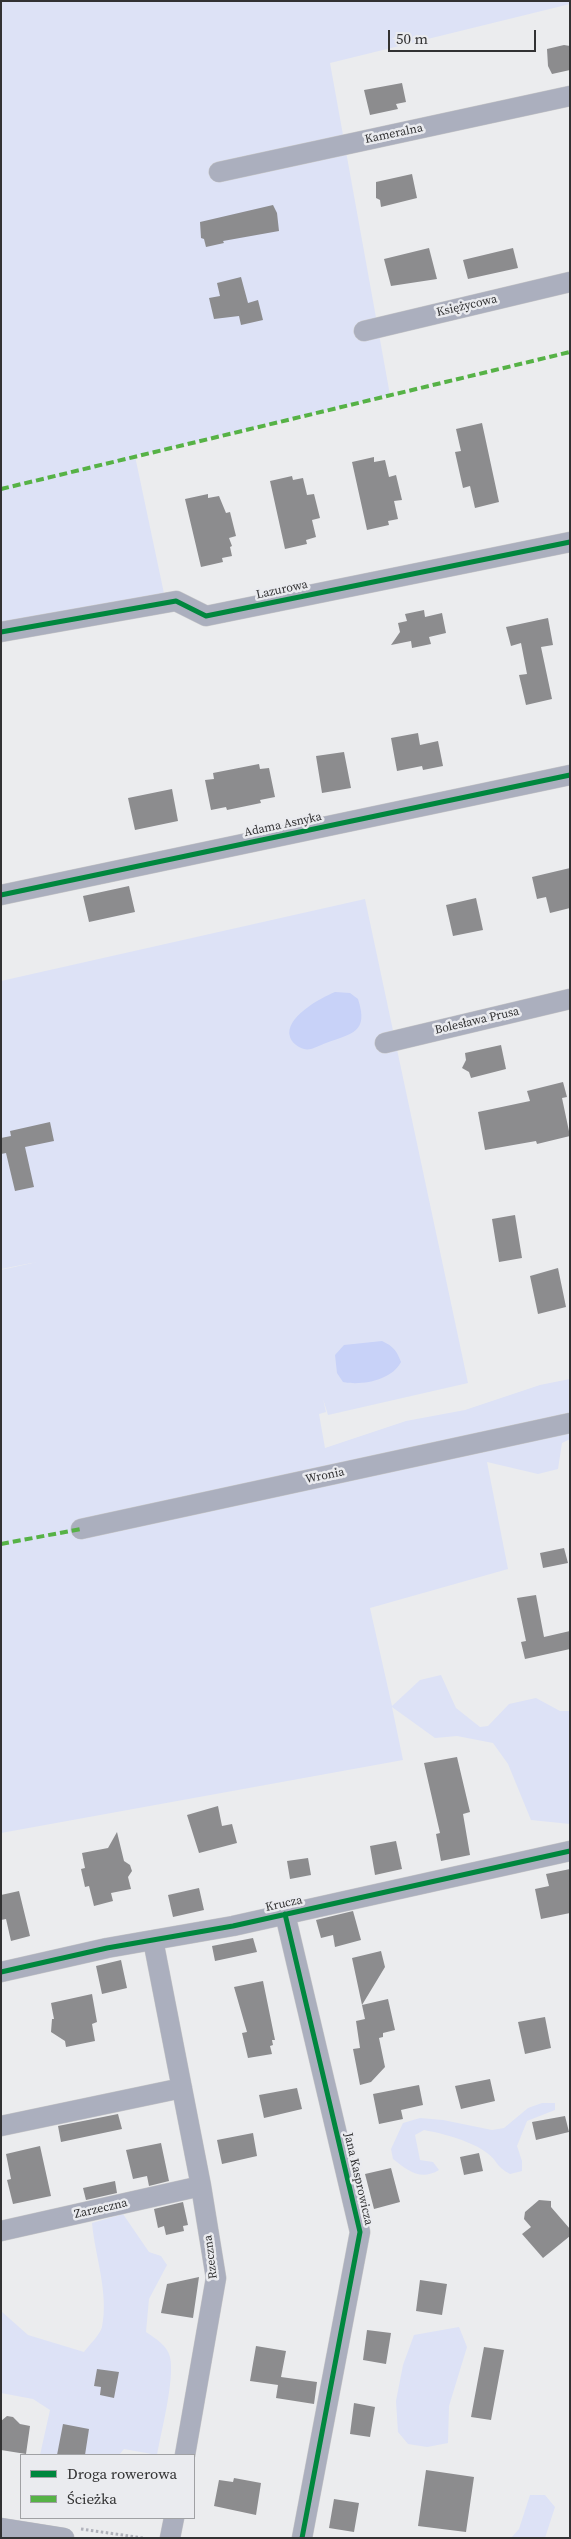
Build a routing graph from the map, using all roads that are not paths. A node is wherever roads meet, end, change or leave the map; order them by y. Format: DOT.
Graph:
graph roads {
  1 [pos="570,96"];
  2 [pos="219,172"];
  3 [pos="570,282"];
  4 [pos="364,331"];
  5 [pos="570,542"];
  6 [pos="1,632"];
  7 [pos="570,775"];
  8 [pos="1,895"];
  9 [pos="570,998"];
  10 [pos="384,1043"];
  11 [pos="570,1422"];
  12 [pos="81,1529"];
  13 [pos="570,1851"];
  14 [pos="285,1914"];
  15 [pos="153,1940"];
  16 [pos="1,1972"];
  17 [pos="182,2088"];
  18 [pos="1,2126"];
  19 [pos="201,2186"];
  20 [pos="1,2231"];
  21 [pos="185,2454"];
  22 [pos="174,2519"];
  23 [pos="1,2528"];
  24 [pos="64,2538"];
  25 [pos="170,2538"];
  26 [pos="302,2538"];
  1 -- 2 [label="street, Kameralna"];
  3 -- 4 [label="street, Księżycowa"];
  5 -- 6 [label="street, Lazurowa"];
  7 -- 8 [label="street, Adama Asnyka"];
  9 -- 10 [label="street, Bolesława Prusa"];
  11 -- 12 [label="street, Wronia"];
  13 -- 14 [label="street, Krucza"];
  14 -- 15 [label="street, Krucza"];
  14 -- 26 [label="street, Jana Kasprowicza"];
  15 -- 16 [label="street, Krucza"];
  15 -- 17 [label="street, Rzeczna"];
  17 -- 18 [label="street"];
  17 -- 19 [label="street, Rzeczna"];
  19 -- 20 [label="street, Zarzeczna"];
  19 -- 21 [label="street, Rzeczna"];
  22 -- 25 [label="street"];
  23 -- 24 [label="street"];
}
